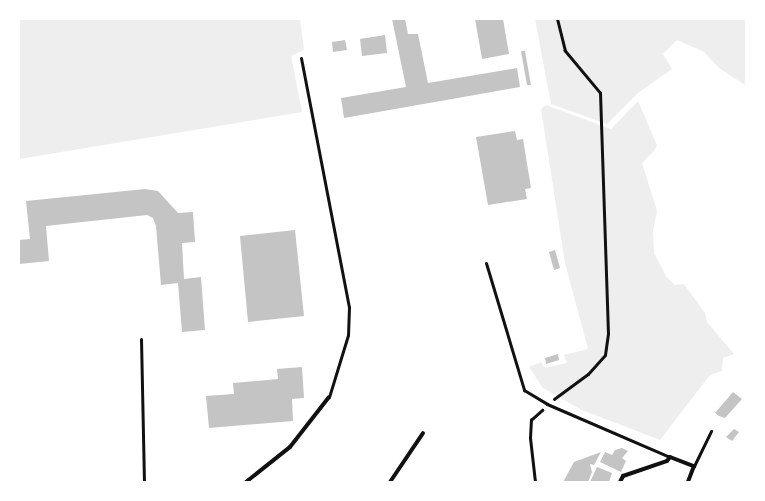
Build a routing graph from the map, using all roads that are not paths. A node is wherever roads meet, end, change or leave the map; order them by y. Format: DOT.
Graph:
graph roads {
  1 [pos="301,58"];
  2 [pos="486,263"];
  3 [pos="141,339"];
  4 [pos="329,397"];
  5 [pos="711,431"];
  6 [pos="423,433"];
  7 [pos="670,457"];
  8 [pos="694,466"];
  9 [pos="144,482"];
  10 [pos="246,482"];
  11 [pos="390,482"];
  12 [pos="620,482"];
  13 [pos="688,482"];
  1 -- 4 [label="lane"];
  2 -- 7 [label="lane"];
  3 -- 9 [label="lane"];
  4 -- 10 [label="street"];
  5 -- 8 [label="lane"];
  6 -- 11 [label="street"];
  7 -- 8 [label="street"];
  7 -- 12 [label="street"];
  8 -- 13 [label="street"];
}
